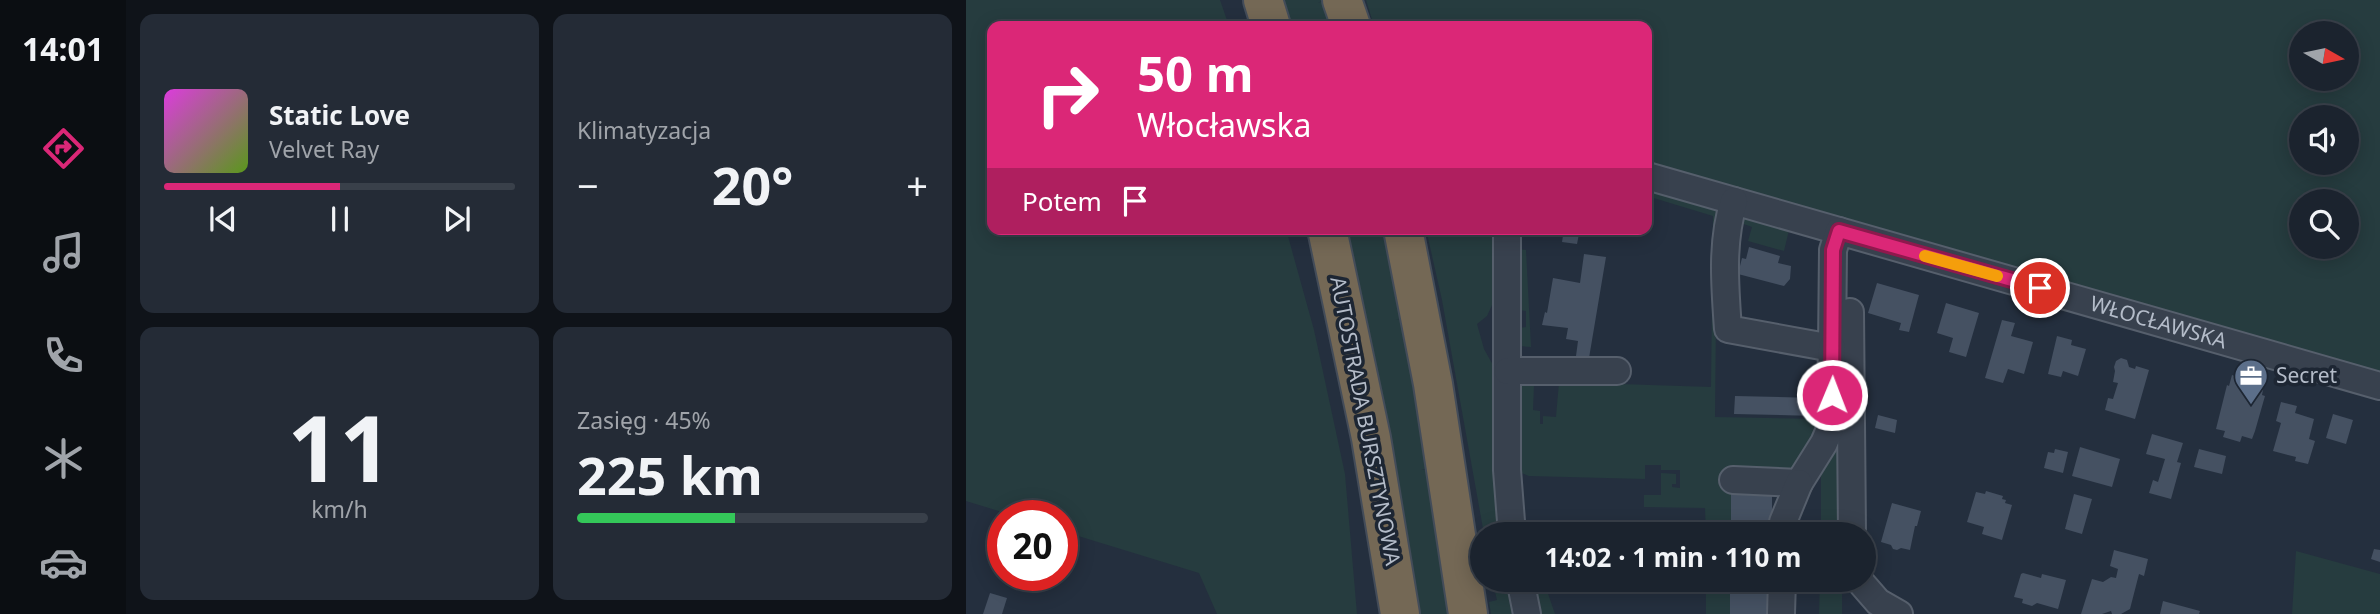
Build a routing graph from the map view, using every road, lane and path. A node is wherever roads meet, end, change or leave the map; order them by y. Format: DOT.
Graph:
graph roads {
  1 [pos="1263,0"];
  2 [pos="1342,0"];
  3 [pos="1269,21"];
  4 [pos="1349,21"];
  5 [pos="1652,177"];
  6 [pos="1734,201"];
  7 [pos="1848,233"];
  8 [pos="1328,235"];
  9 [pos="1404,235"];
  10 [pos="1507,235"];
  11 [pos="1832,348"];
  12 [pos="1617,370"];
  13 [pos="1508,371"];
  14 [pos="2380,386"];
  15 [pos="1733,480"];
  16 [pos="1799,483"];
  17 [pos="1511,522"];
  18 [pos="1783,522"];
  19 [pos="1852,522"];
  20 [pos="1523,592"];
  21 [pos="1782,592"];
  22 [pos="1869,592"];
  23 [pos="1400,614"];
  24 [pos="1468,614"];
  25 [pos="1527,614"];
  26 [pos="1781,614"];
  27 [pos="1899,614"];
  1 -- 3 [label="highway"];
  2 -- 4 [label="highway"];
  5 -- 6 [label="street, WŁOCŁAWSKA"];
  6 -- 7 [label="street, WŁOCŁAWSKA"];
  6 -- 11 [label="street"];
  7 -- 11 [label="street"];
  7 -- 14 [label="street, WŁOCŁAWSKA"];
  7 -- 19 [label="street"];
  8 -- 23 [label="highway, AUTOSTRADA BURSZTYNOWA"];
  9 -- 24 [label="highway"];
  10 -- 13 [label="street"];
  11 -- 16 [label="street"];
  12 -- 13 [label="street"];
  13 -- 17 [label="street"];
  15 -- 16 [label="street"];
  16 -- 18 [label="street"];
  20 -- 25 [label="street"];
  21 -- 26 [label="street"];
  22 -- 27 [label="street"];
}
